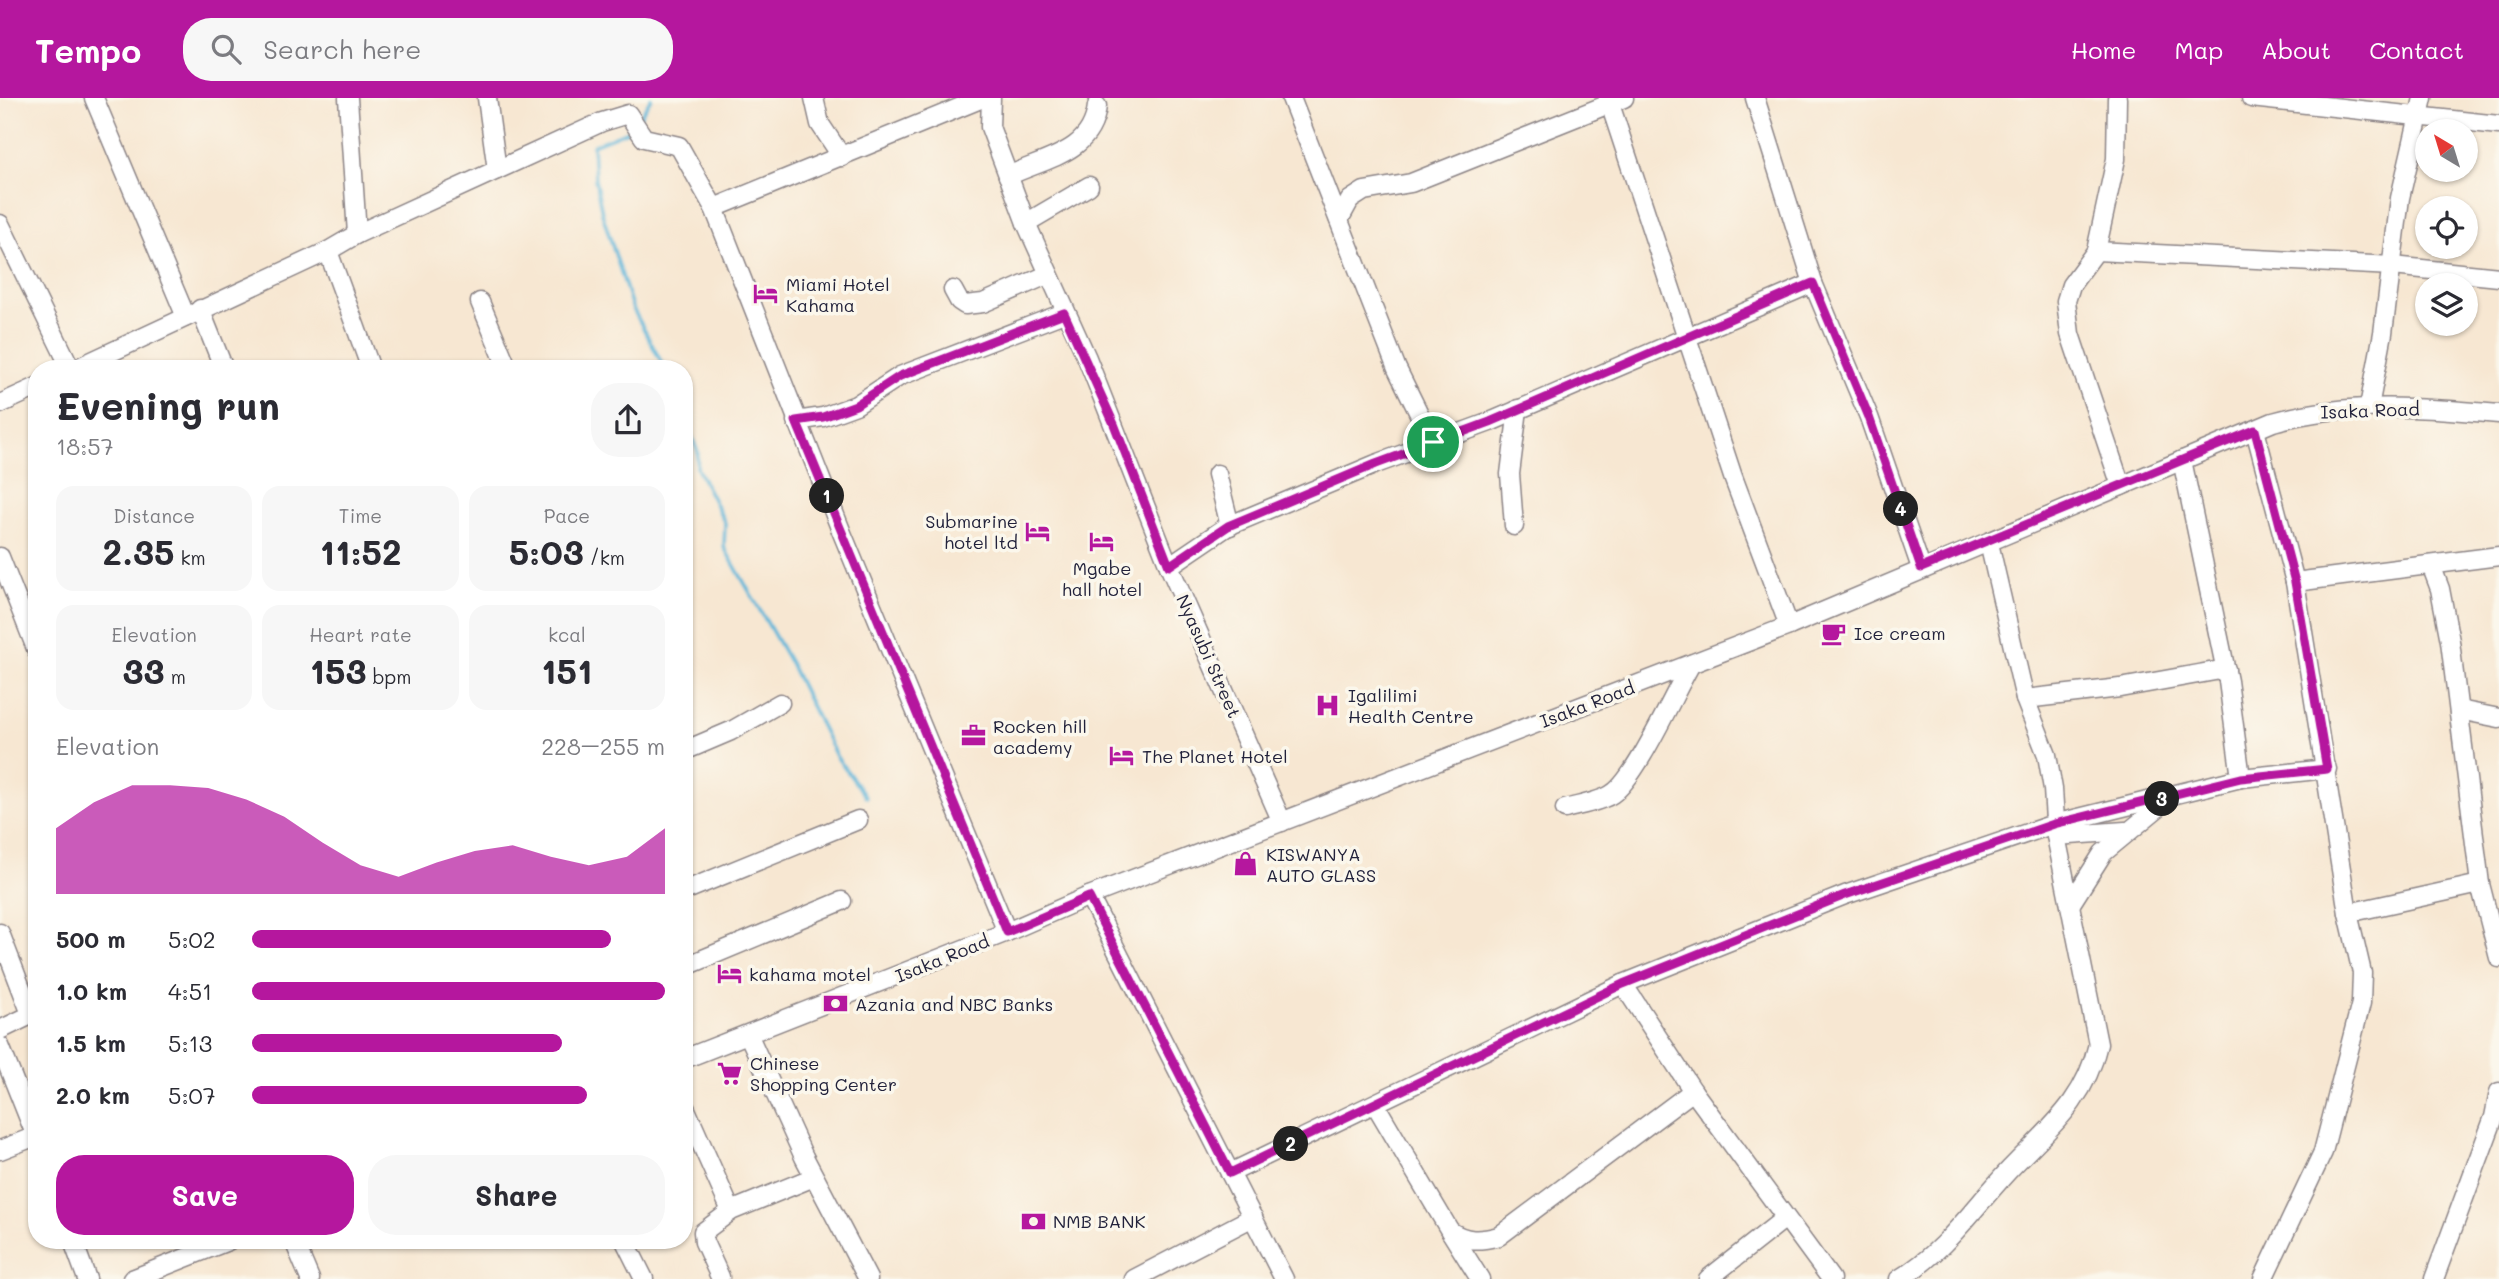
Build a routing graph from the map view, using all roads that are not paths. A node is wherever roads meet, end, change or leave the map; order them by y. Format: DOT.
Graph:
graph roads {
  1 [pos="94,98"];
  2 [pos="348,98"];
  3 [pos="486,98"];
  4 [pos="814,98"];
  5 [pos="983,98"];
  6 [pos="991,98"];
  7 [pos="1291,98"];
  8 [pos="1755,98"];
  9 [pos="2118,98"];
  10 [pos="2251,98"];
  11 [pos="2423,98"];
  12 [pos="1614,100"];
  13 [pos="2293,100"];
  14 [pos="627,106"];
  15 [pos="1097,106"];
  16 [pos="2417,117"];
  17 [pos="2499,125"];
  18 [pos="842,157"];
  19 [pos="497,170"];
  20 [pos="1008,176"];
  21 [pos="1090,186"];
  22 [pos="714,208"];
  23 [pos="1339,220"];
  24 [pos="1026,223"];
  25 [pos="0,224"];
  26 [pos="357,234"];
  27 [pos="328,251"];
  28 [pos="2096,251"];
  29 [pos="2393,266"];
  30 [pos="1048,275"];
  31 [pos="2499,277"];
  32 [pos="1813,283"];
  33 [pos="953,289"];
  34 [pos="480,302"];
  35 [pos="193,313"];
  36 [pos="1064,313"];
  37 [pos="1686,337"];
  38 [pos="68,360"];
  39 [pos="92,360"];
  40 [pos="219,360"];
  41 [pos="368,360"];
  42 [pos="504,360"];
  43 [pos="28,391"];
  44 [pos="0,404"];
  45 [pos="2369,407"];
  46 [pos="1518,409"];
  47 [pos="2499,414"];
  48 [pos="796,421"];
  49 [pos="2255,430"];
  50 [pos="1433,442"];
  51 [pos="2182,460"];
  52 [pos="1217,474"];
  53 [pos="2121,486"];
  54 [pos="1230,526"];
  55 [pos="1514,526"];
  56 [pos="1989,543"];
  57 [pos="2499,556"];
  58 [pos="0,557"];
  59 [pos="2431,565"];
  60 [pos="1169,566"];
  61 [pos="1921,568"];
  62 [pos="2295,582"];
  63 [pos="7,595"];
  64 [pos="1789,625"];
  65 [pos="28,634"];
  66 [pos="1691,664"];
  67 [pos="2226,669"];
  68 [pos="2025,699"];
  69 [pos="780,703"];
  70 [pos="2459,710"];
  71 [pos="2499,718"];
  72 [pos="693,747"];
  73 [pos="2327,769"];
  74 [pos="2241,778"];
  75 [pos="2172,797"];
  76 [pos="1565,809"];
  77 [pos="858,820"];
  78 [pos="1282,822"];
  79 [pos="2055,830"];
  80 [pos="2128,830"];
  81 [pos="2480,884"];
  82 [pos="693,887"];
  83 [pos="1089,897"];
  84 [pos="842,901"];
  85 [pos="2070,905"];
  86 [pos="2348,912"];
  87 [pos="1007,932"];
  88 [pos="0,933"];
  89 [pos="2499,958"];
  90 [pos="693,963"];
  91 [pos="1623,984"];
  92 [pos="28,999"];
  93 [pos="28,1016"];
  94 [pos="0,1030"];
  95 [pos="749,1036"];
  96 [pos="0,1046"];
  97 [pos="693,1056"];
  98 [pos="1693,1091"];
  99 [pos="2499,1092"];
  100 [pos="1375,1104"];
  101 [pos="28,1118"];
  102 [pos="2496,1119"];
  103 [pos="693,1125"];
  104 [pos="28,1141"];
  105 [pos="0,1150"];
  106 [pos="1230,1173"];
  107 [pos="814,1177"];
  108 [pos="731,1211"];
  109 [pos="1253,1217"];
  110 [pos="1784,1219"];
  111 [pos="1450,1231"];
  112 [pos="77,1249"];
  113 [pos="208,1249"];
  114 [pos="297,1249"];
  115 [pos="629,1249"];
  116 [pos="720,1277"];
  117 [pos="87,1279"];
  118 [pos="132,1279"];
  119 [pos="310,1279"];
  120 [pos="644,1279"];
  121 [pos="868,1279"];
  122 [pos="1134,1279"];
  123 [pos="1284,1279"];
  124 [pos="1480,1279"];
  125 [pos="1708,1279"];
  126 [pos="1831,1279"];
  127 [pos="1899,1279"];
  128 [pos="2263,1279"];
  129 [pos="2434,1279"];
  1 -- 35 [label="street"];
  2 -- 26 [label="street"];
  3 -- 19 [label="street"];
  4 -- 18 [label="street"];
  5 -- 18 [label="street"];
  6 -- 20 [label="street, Nyasubi Street"];
  7 -- 23 [label="street"];
  8 -- 32 [label="street"];
  9 -- 28 [label="street"];
  10 -- 13 [label="street"];
  11 -- 16 [label="street"];
  12 -- 23 [label="street"];
  12 -- 37 [label="street"];
  13 -- 16 [label="street"];
  14 -- 19 [label="street"];
  14 -- 22 [label="street"];
  15 -- 20 [label="street"];
  16 -- 17 [label="street"];
  16 -- 29 [label="street"];
  18 -- 22 [label="street"];
  19 -- 26 [label="street"];
  20 -- 24 [label="street, Nyasubi Street"];
  21 -- 24 [label="street"];
  22 -- 48 [label="street"];
  23 -- 50 [label="street"];
  24 -- 30 [label="street, Nyasubi Street"];
  25 -- 38 [label="street"];
  26 -- 27 [label="street"];
  27 -- 35 [label="street"];
  27 -- 41 [label="street"];
  28 -- 29 [label="street"];
  28 -- 53 [label="street"];
  29 -- 31 [label="street"];
  29 -- 45 [label="street"];
  30 -- 33 [label="street"];
  30 -- 36 [label="street, Nyasubi Street"];
  32 -- 37 [label="street"];
  32 -- 61 [label="street"];
  34 -- 42 [label="street"];
  35 -- 39 [label="street"];
  35 -- 40 [label="street"];
  36 -- 48 [label="street"];
  36 -- 60 [label="street, Nyasubi Street"];
  37 -- 46 [label="street"];
  37 -- 64 [label="street"];
  43 -- 44 [label="street"];
  45 -- 47 [label="street, Isaka Road"];
  45 -- 49 [label="street, Isaka Road"];
  46 -- 50 [label="street"];
  46 -- 55 [label="street"];
  48 -- 87 [label="street"];
  49 -- 51 [label="street, Isaka Road"];
  49 -- 62 [label="street"];
  50 -- 54 [label="street"];
  51 -- 53 [label="street, Isaka Road"];
  51 -- 67 [label="street"];
  52 -- 54 [label="street"];
  53 -- 56 [label="street, Isaka Road"];
  54 -- 60 [label="street"];
  56 -- 61 [label="street, Isaka Road"];
  56 -- 68 [label="street"];
  57 -- 59 [label="street"];
  58 -- 63 [label="street"];
  59 -- 62 [label="street"];
  59 -- 70 [label="street"];
  60 -- 78 [label="street, Nyasubi Street"];
  61 -- 64 [label="street, Isaka Road"];
  62 -- 73 [label="street"];
  63 -- 65 [label="street"];
  64 -- 66 [label="street, Isaka Road"];
  66 -- 76 [label="street"];
  66 -- 78 [label="street, Isaka Road"];
  67 -- 68 [label="street"];
  67 -- 74 [label="street"];
  68 -- 79 [label="street"];
  69 -- 72 [label="street"];
  70 -- 71 [label="street"];
  70 -- 81 [label="street"];
  73 -- 74 [label="street"];
  73 -- 86 [label="street"];
  74 -- 75 [label="street"];
  75 -- 79 [label="street"];
  75 -- 80 [label="street"];
  77 -- 82 [label="street"];
  78 -- 83 [label="street, Isaka Road"];
  79 -- 80 [label="street"];
  79 -- 85 [label="street"];
  79 -- 91 [label="street"];
  80 -- 85 [label="street"];
  81 -- 86 [label="street"];
  81 -- 89 [label="street"];
  83 -- 87 [label="street, Isaka Road"];
  83 -- 106 [label="street"];
  84 -- 90 [label="street"];
  85 -- 127 [label="street"];
  86 -- 128 [label="street"];
  87 -- 95 [label="street, Isaka Road"];
  88 -- 92 [label="street"];
  91 -- 98 [label="street"];
  91 -- 100 [label="street"];
  93 -- 94 [label="street"];
  95 -- 97 [label="street, Isaka Road"];
  95 -- 107 [label="street"];
  96 -- 101 [label="street"];
  98 -- 110 [label="street"];
  98 -- 111 [label="street"];
  99 -- 102 [label="street"];
  100 -- 106 [label="street"];
  100 -- 111 [label="street"];
  102 -- 129 [label="street"];
  103 -- 108 [label="street"];
  104 -- 105 [label="street"];
  106 -- 109 [label="street"];
  107 -- 108 [label="street"];
  107 -- 121 [label="street"];
  108 -- 116 [label="street"];
  109 -- 122 [label="street"];
  109 -- 123 [label="street"];
  110 -- 125 [label="street"];
  110 -- 126 [label="street"];
  111 -- 124 [label="street"];
  112 -- 117 [label="street"];
  113 -- 118 [label="street"];
  114 -- 119 [label="street"];
  115 -- 120 [label="street"];
}
